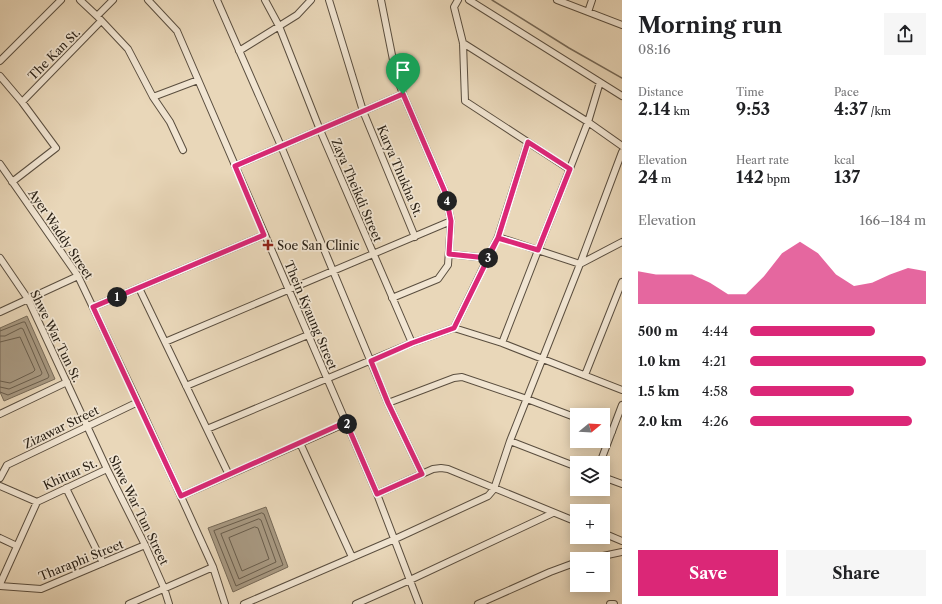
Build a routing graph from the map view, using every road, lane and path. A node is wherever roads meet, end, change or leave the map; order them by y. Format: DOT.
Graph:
graph roads {
  1 [pos="62,0"];
  2 [pos="80,0"];
  3 [pos="113,0"];
  4 [pos="148,0"];
  5 [pos="217,0"];
  6 [pos="265,0"];
  7 [pos="311,0"];
  8 [pos="329,0"];
  9 [pos="381,0"];
  10 [pos="458,0"];
  11 [pos="469,0"];
  12 [pos="557,0"];
  13 [pos="592,0"];
  14 [pos="588,12"];
  15 [pos="97,16"];
  16 [pos="102,21"];
  17 [pos="622,25"];
  18 [pos="279,26"];
  19 [pos="463,43"];
  20 [pos="239,51"];
  21 [pos="0,62"];
  22 [pos="0,76"];
  23 [pos="198,80"];
  24 [pos="600,82"];
  25 [pos="403,94"];
  26 [pos="622,96"];
  27 [pos="153,98"];
  28 [pos="22,102"];
  29 [pos="363,111"];
  30 [pos="588,122"];
  31 [pos="320,130"];
  32 [pos="528,142"];
  33 [pos="281,146"];
  34 [pos="622,146"];
  35 [pos="183,150"];
  36 [pos="622,152"];
  37 [pos="0,164"];
  38 [pos="235,166"];
  39 [pos="570,169"];
  40 [pos="12,182"];
  41 [pos="451,221"];
  42 [pos="264,235"];
  43 [pos="415,237"];
  44 [pos="498,238"];
  45 [pos="622,242"];
  46 [pos="538,250"];
  47 [pos="373,254"];
  48 [pos="449,254"];
  49 [pos="487,258"];
  50 [pos="0,259"];
  51 [pos="580,264"];
  52 [pos="333,271"];
  53 [pos="78,276"];
  54 [pos="622,282"];
  55 [pos="139,288"];
  56 [pos="288,290"];
  57 [pos="392,298"];
  58 [pos="28,299"];
  59 [pos="93,307"];
  60 [pos="0,312"];
  61 [pos="454,328"];
  62 [pos="308,335"];
  63 [pos="165,342"];
  64 [pos="502,342"];
  65 [pos="412,343"];
  66 [pos="543,359"];
  67 [pos="371,361"];
  68 [pos="585,375"];
  69 [pos="326,379"];
  70 [pos="67,382"];
  71 [pos="186,386"];
  72 [pos="622,390"];
  73 [pos="527,398"];
  74 [pos="138,402"];
  75 [pos="388,403"];
  76 [pos="622,405"];
  77 [pos="0,412"];
  78 [pos="570,415"];
  79 [pos="346,422"];
  80 [pos="88,426"];
  81 [pos="207,429"];
  82 [pos="612,432"];
  83 [pos="510,441"];
  84 [pos="300,443"];
  85 [pos="603,456"];
  86 [pos="570,464"];
  87 [pos="107,469"];
  88 [pos="422,474"];
  89 [pos="229,475"];
  90 [pos="0,478"];
  91 [pos="610,480"];
  92 [pos="622,484"];
  93 [pos="0,486"];
  94 [pos="66,488"];
  95 [pos="494,489"];
  96 [pos="377,494"];
  97 [pos="181,496"];
  98 [pos="37,502"];
  99 [pos="553,513"];
  100 [pos="570,519"];
  101 [pos="610,536"];
  102 [pos="0,538"];
  103 [pos="395,539"];
  104 [pos="622,540"];
  105 [pos="145,545"];
  106 [pos="17,546"];
  107 [pos="622,552"];
  108 [pos="610,555"];
  109 [pos="352,557"];
  110 [pos="103,563"];
  111 [pos="570,565"];
  112 [pos="213,567"];
  113 [pos="410,580"];
  114 [pos="0,585"];
  115 [pos="164,588"];
  116 [pos="129,604"];
  117 [pos="169,604"];
  118 [pos="225,604"];
  119 [pos="244,604"];
  120 [pos="356,604"];
  121 [pos="419,604"];
  122 [pos="478,604"];
  123 [pos="610,604"];
  124 [pos="614,604"];
  1 -- 21 [label="street"];
  2 -- 15 [label="street"];
  3 -- 15 [label="street"];
  4 -- 23 [label="street, Thein Kyaung Street"];
  5 -- 20 [label="street"];
  6 -- 18 [label="street, Zaya Theikdi Street"];
  7 -- 18 [label="street"];
  8 -- 29 [label="street, Karya Thukha St."];
  9 -- 25 [label="street"];
  10 -- 19 [label="street"];
  11 -- 24 [label="street"];
  12 -- 14 [label="street"];
  13 -- 14 [label="street"];
  14 -- 17 [label="street"];
  15 -- 16 [label="street"];
  16 -- 27 [label="street"];
  16 -- 28 [label="street, The Kan St."];
  18 -- 20 [label="street"];
  18 -- 31 [label="street, Zaya Theikdi Street"];
  19 -- 30 [label="street"];
  19 -- 32 [label="street"];
  20 -- 33 [label="street"];
  22 -- 28 [label="street"];
  23 -- 27 [label="street"];
  23 -- 38 [label="street, Thein Kyaung Street"];
  24 -- 26 [label="street"];
  24 -- 30 [label="street"];
  25 -- 29 [label="street"];
  25 -- 41 [label="street"];
  27 -- 35 [label="street"];
  28 -- 40 [label="street"];
  29 -- 31 [label="street"];
  29 -- 43 [label="street, Karya Thukha St."];
  30 -- 34 [label="street"];
  30 -- 39 [label="street"];
  31 -- 33 [label="street"];
  31 -- 47 [label="street, Zaya Theikdi Street"];
  32 -- 39 [label="street"];
  32 -- 44 [label="street"];
  33 -- 38 [label="street"];
  33 -- 52 [label="street"];
  36 -- 51 [label="street"];
  37 -- 40 [label="street, Ayer Waddy Street"];
  38 -- 42 [label="street, Thein Kyaung Street"];
  39 -- 46 [label="street"];
  40 -- 53 [label="street, Ayer Waddy Street"];
  41 -- 43 [label="street"];
  41 -- 48 [label="street"];
  42 -- 55 [label="street"];
  42 -- 56 [label="street, Thein Kyaung Street"];
  43 -- 47 [label="street"];
  44 -- 46 [label="street"];
  44 -- 49 [label="street"];
  45 -- 51 [label="street"];
  46 -- 51 [label="street"];
  46 -- 64 [label="street"];
  47 -- 52 [label="street"];
  47 -- 57 [label="street, Zaya Theikdi Street"];
  48 -- 49 [label="street"];
  48 -- 57 [label="street"];
  49 -- 61 [label="street"];
  50 -- 58 [label="street, Shwe War Tun St."];
  51 -- 66 [label="street"];
  52 -- 56 [label="street"];
  52 -- 67 [label="street"];
  53 -- 58 [label="street"];
  53 -- 59 [label="street, Ayer Waddy Street"];
  54 -- 68 [label="street"];
  55 -- 59 [label="street"];
  55 -- 63 [label="street"];
  56 -- 62 [label="street, Thein Kyaung Street"];
  56 -- 63 [label="street"];
  57 -- 65 [label="street, Zaya Theikdi Street"];
  58 -- 60 [label="street"];
  58 -- 70 [label="street, Shwe War Tun St."];
  59 -- 74 [label="street, Ayer Waddy Street"];
  61 -- 64 [label="street"];
  61 -- 65 [label="street"];
  62 -- 69 [label="street, Thein Kyaung Street"];
  62 -- 71 [label="street"];
  63 -- 71 [label="street"];
  64 -- 66 [label="street"];
  65 -- 67 [label="street"];
  66 -- 68 [label="street"];
  66 -- 73 [label="street"];
  67 -- 69 [label="street"];
  67 -- 75 [label="street"];
  68 -- 72 [label="street"];
  69 -- 79 [label="street, Thein Kyaung Street"];
  69 -- 81 [label="street"];
  70 -- 77 [label="street"];
  70 -- 80 [label="street, Shwe War Tun St."];
  71 -- 81 [label="street"];
  73 -- 75 [label="street"];
  73 -- 78 [label="street"];
  73 -- 83 [label="street"];
  74 -- 80 [label="street, Zizawar Street"];
  74 -- 97 [label="street, Ayer Waddy Street"];
  75 -- 88 [label="street"];
  76 -- 82 [label="street"];
  79 -- 84 [label="street"];
  79 -- 96 [label="street, Thein Kyaung Street"];
  80 -- 87 [label="street, Shwe War Tun Street"];
  80 -- 90 [label="street, Zizawar Street"];
  81 -- 89 [label="street"];
  82 -- 85 [label="street"];
  83 -- 86 [label="street"];
  83 -- 95 [label="street"];
  84 -- 89 [label="street"];
  84 -- 109 [label="street"];
  87 -- 94 [label="street, Khittar St."];
  87 -- 105 [label="street, Shwe War Tun Street"];
  88 -- 95 [label="street"];
  88 -- 96 [label="street"];
  89 -- 97 [label="street"];
  91 -- 92 [label="street"];
  93 -- 98 [label="street"];
  94 -- 98 [label="street, Khittar St."];
  94 -- 110 [label="street"];
  95 -- 99 [label="street"];
  95 -- 103 [label="street"];
  96 -- 103 [label="street, Thein Kyaung Street"];
  97 -- 112 [label="street, Ayer Waddy Street"];
  98 -- 106 [label="street, Khittar St."];
  99 -- 100 [label="street"];
  99 -- 113 [label="street"];
  101 -- 104 [label="street"];
  102 -- 106 [label="street"];
  103 -- 109 [label="street"];
  103 -- 113 [label="street, Thein Kyaung Street"];
  105 -- 110 [label="street, Tharaphi Street"];
  105 -- 115 [label="street, Shwe War Tun Street"];
  106 -- 114 [label="street, Khittar St."];
  107 -- 108 [label="street"];
  109 -- 119 [label="street"];
  110 -- 114 [label="street, Tharaphi Street"];
  111 -- 122 [label="street"];
  112 -- 115 [label="street"];
  112 -- 118 [label="street, Ayer Waddy Street"];
  113 -- 120 [label="street"];
  113 -- 121 [label="street, Thein Kyaung Street"];
  115 -- 116 [label="street"];
  115 -- 117 [label="street, Shwe War Tun Street"];
  123 -- 124 [label="street"];
}
